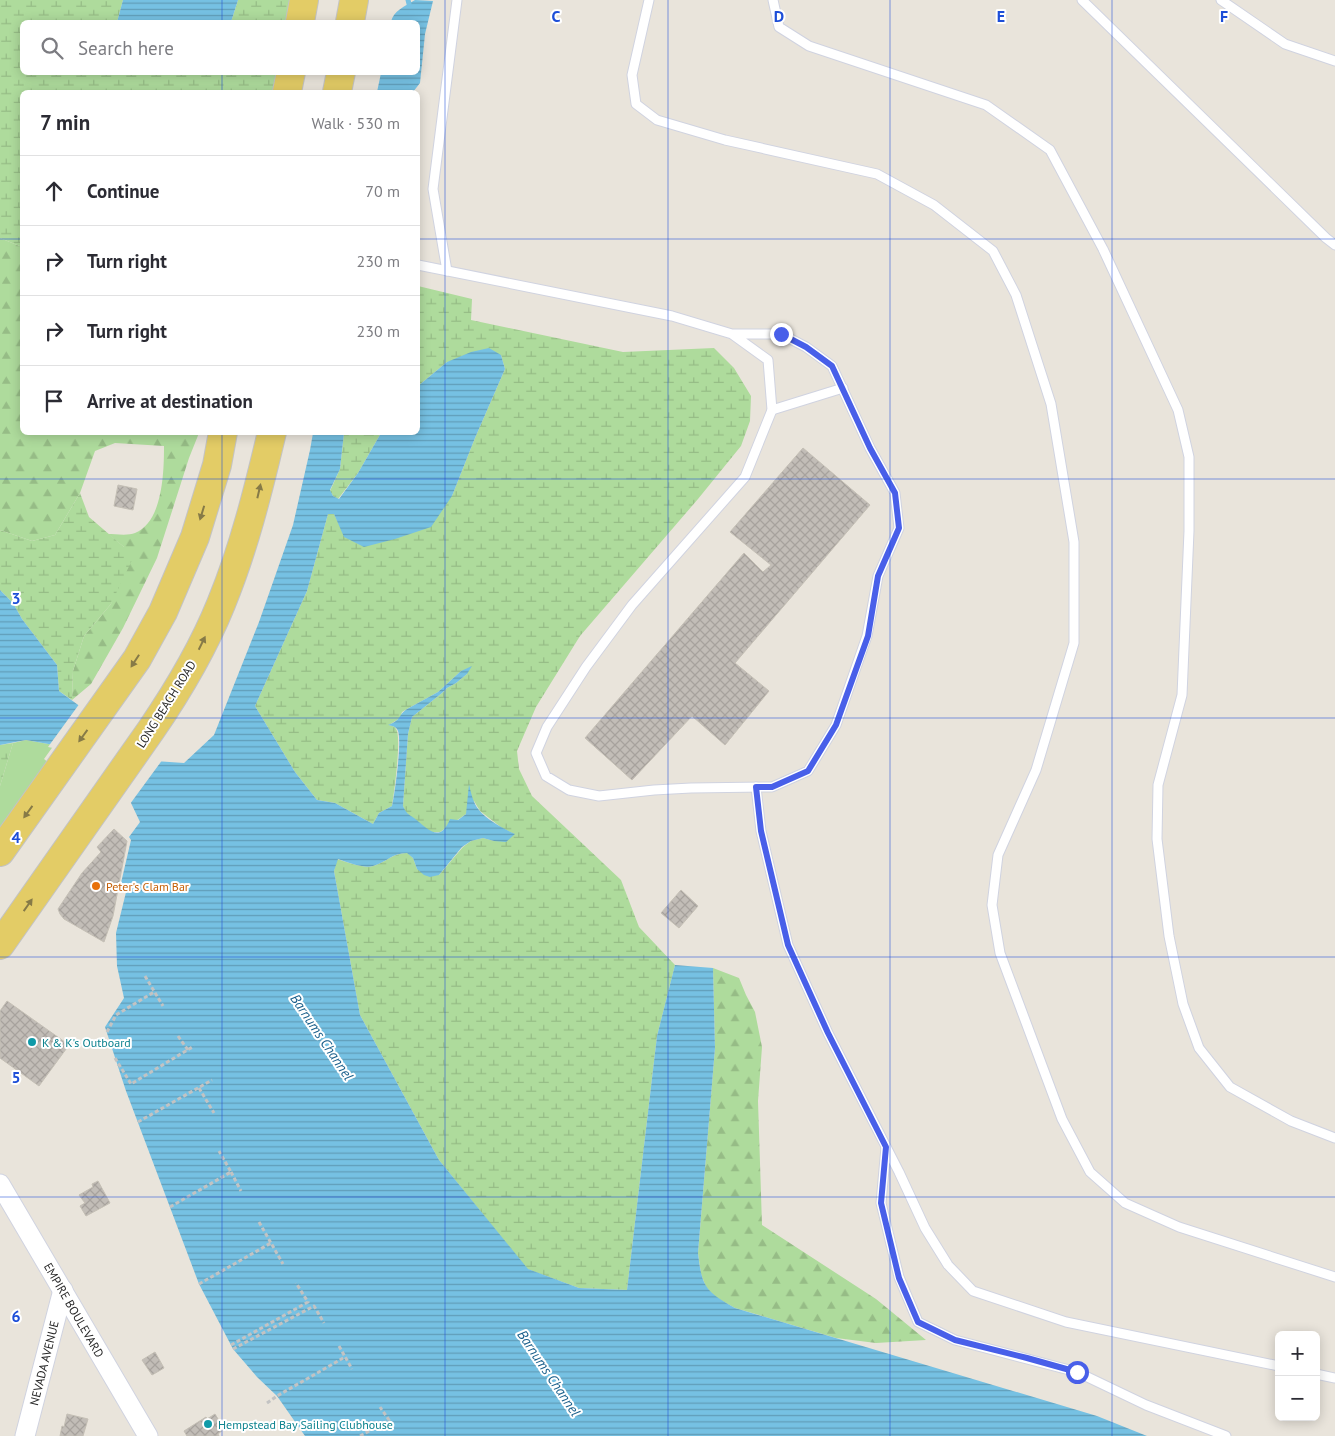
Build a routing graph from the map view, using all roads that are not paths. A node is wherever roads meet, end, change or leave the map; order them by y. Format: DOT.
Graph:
graph roads {
  1 [pos="304,0"];
  2 [pos="354,0"];
  3 [pos="457,0"];
  4 [pos="649,0"];
  5 [pos="773,0"];
  6 [pos="1082,0"];
  7 [pos="1221,0"];
  8 [pos="300,20"];
  9 [pos="350,20"];
  10 [pos="1335,61"];
  11 [pos="290,75"];
  12 [pos="340,75"];
  13 [pos="287,90"];
  14 [pos="337,90"];
  15 [pos="1335,244"];
  16 [pos="420,265"];
  17 [pos="447,271"];
  18 [pos="732,334"];
  19 [pos="842,388"];
  20 [pos="772,410"];
  21 [pos="222,435"];
  22 [pos="271,435"];
  23 [pos="756,787"];
  24 [pos="0,852"];
  25 [pos="0,945"];
  26 [pos="1335,1138"];
  27 [pos="886,1147"];
  28 [pos="0,1184"];
  29 [pos="1335,1277"];
  30 [pos="63,1290"];
  31 [pos="1275,1365"];
  32 [pos="1320,1375"];
  33 [pos="1335,1378"];
  34 [pos="25,1436"];
  35 [pos="148,1436"];
  36 [pos="1226,1436"];
  1 -- 8 [label="main road"];
  2 -- 9 [label="main road"];
  3 -- 17 [label="lane"];
  4 -- 29 [label="lane"];
  5 -- 26 [label="lane"];
  6 -- 15 [label="lane"];
  7 -- 10 [label="lane"];
  11 -- 13 [label="main road"];
  12 -- 14 [label="main road"];
  16 -- 17 [label="lane"];
  17 -- 18 [label="lane"];
  18 -- 19 [label="lane"];
  18 -- 20 [label="lane"];
  19 -- 20 [label="lane"];
  19 -- 23 [label="lane"];
  20 -- 23 [label="lane"];
  21 -- 24 [label="main road, one-way"];
  25 -- 22 [label="main road, LONG BEACH ROAD, one-way"];
  23 -- 27 [label="lane"];
  27 -- 31 [label="lane"];
  27 -- 36 [label="lane"];
  28 -- 30 [label="street, EMPIRE BOULEVARD"];
  30 -- 34 [label="street, NEVADA AVENUE"];
  30 -- 35 [label="street, EMPIRE BOULEVARD"];
  32 -- 33 [label="lane"];
}
